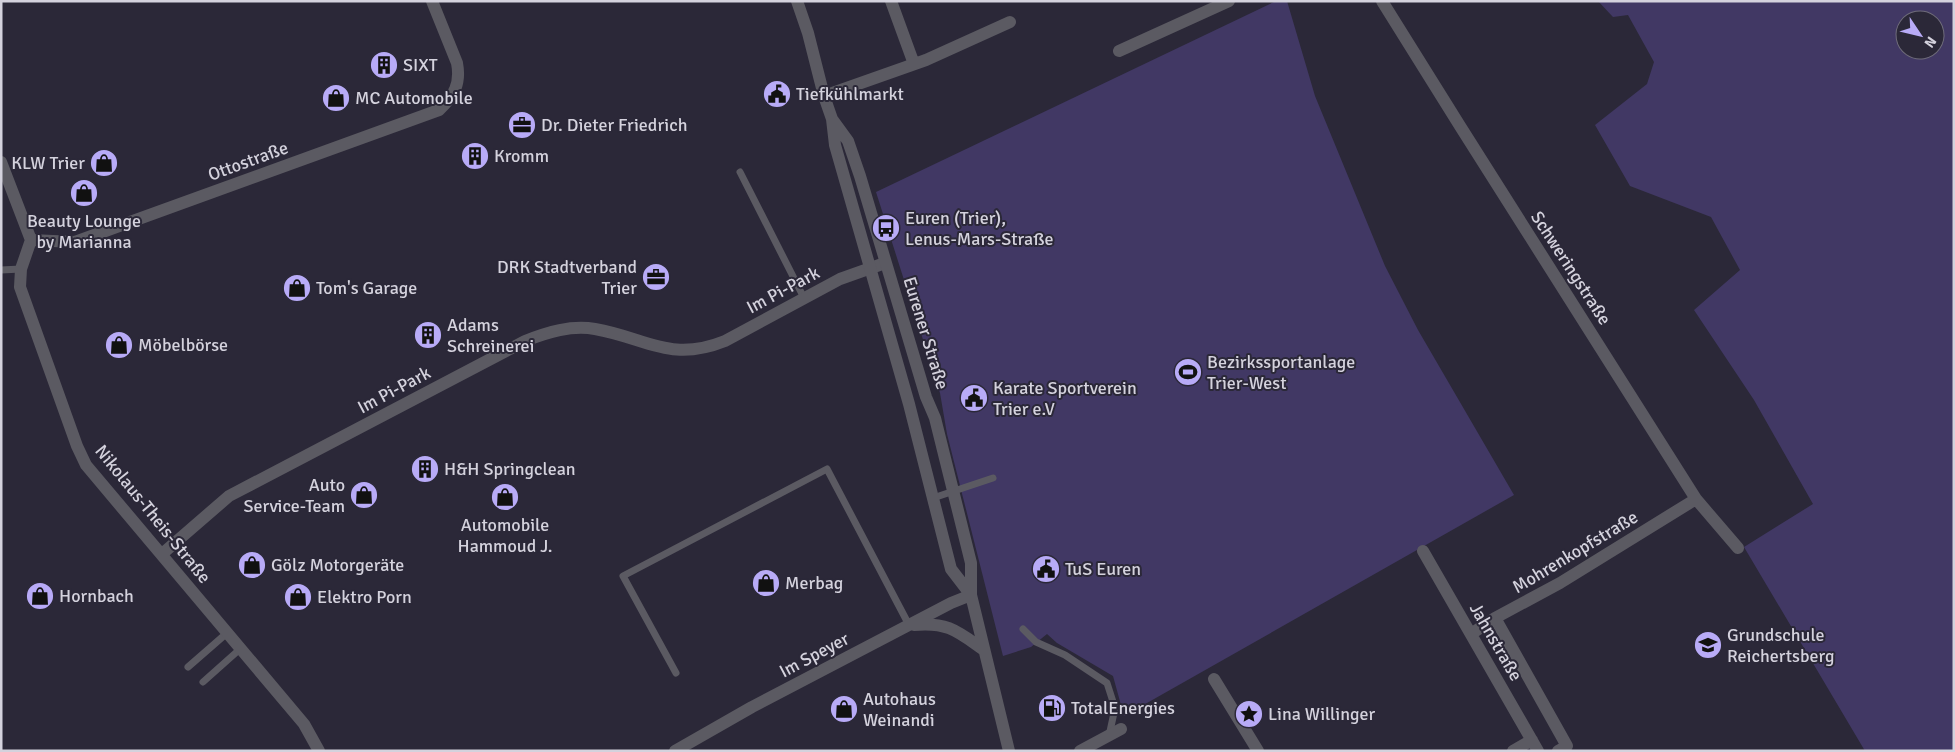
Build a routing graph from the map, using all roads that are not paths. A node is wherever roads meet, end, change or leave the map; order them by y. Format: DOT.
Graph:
graph roads {
  1 [pos="432,1"];
  2 [pos="797,1"];
  3 [pos="891,1"];
  4 [pos="1229,1"];
  5 [pos="1382,1"];
  6 [pos="1010,22"];
  7 [pos="1119,51"];
  8 [pos="914,64"];
  9 [pos="824,96"];
  10 [pos="832,119"];
  11 [pos="1,162"];
  12 [pos="740,172"];
  13 [pos="31,240"];
  14 [pos="886,263"];
  15 [pos="869,267"];
  16 [pos="1,270"];
  17 [pos="21,270"];
  18 [pos="804,298"];
  19 [pos="926,397"];
  20 [pos="909,404"];
  21 [pos="993,478"];
  22 [pos="954,491"];
  23 [pos="933,498"];
  24 [pos="1696,499"];
  25 [pos="1738,548"];
  26 [pos="1424,552"];
  27 [pos="162,554"];
  28 [pos="971,594"];
  29 [pos="1495,618"];
  30 [pos="908,625"];
  31 [pos="1023,629"];
  32 [pos="227,633"];
  33 [pos="1471,634"];
  34 [pos="240,649"];
  35 [pos="984,650"];
  36 [pos="188,666"];
  37 [pos="676,672"];
  38 [pos="1214,679"];
  39 [pos="203,682"];
  40 [pos="1121,729"];
  41 [pos="1109,736"];
  42 [pos="1535,745"];
  43 [pos="319,751"];
  44 [pos="674,751"];
  45 [pos="1009,751"];
  46 [pos="1080,751"];
  47 [pos="1258,751"];
  48 [pos="1513,751"];
  49 [pos="1558,751"];
  1 -- 13 [label="street, Ottostraße"];
  2 -- 9 [label="street, Eurener Straße"];
  3 -- 8 [label="street"];
  4 -- 7 [label="street"];
  5 -- 24 [label="street, Schweringstraße"];
  6 -- 8 [label="street"];
  8 -- 9 [label="street"];
  9 -- 10 [label="street, Eurener Straße"];
  10 -- 14 [label="street, Eurener Straße"];
  10 -- 15 [label="street, Eurener Straße"];
  11 -- 13 [label="street"];
  12 -- 18 [label="lane"];
  13 -- 17 [label="street, Nikolaus-Theis-Straße"];
  14 -- 15 [label="street, Im Pi-Park"];
  14 -- 19 [label="street, Eurener Straße"];
  15 -- 18 [label="street, Im Pi-Park"];
  15 -- 20 [label="street, Eurener Straße"];
  16 -- 17 [label="lane"];
  17 -- 27 [label="street, Nikolaus-Theis-Straße"];
  18 -- 27 [label="street, Im Pi-Park"];
  19 -- 20 [label="lane"];
  19 -- 22 [label="street, Eurener Straße"];
  20 -- 23 [label="street, Eurener Straße"];
  21 -- 22 [label="lane"];
  22 -- 23 [label="lane"];
  22 -- 28 [label="street, Eurener Straße"];
  23 -- 28 [label="street, Eurener Straße"];
  24 -- 25 [label="street, Schweringstraße"];
  24 -- 29 [label="street, Mohrenkopfstraße"];
  26 -- 33 [label="street, Jahnstraße"];
  27 -- 32 [label="street, Nikolaus-Theis-Straße"];
  28 -- 30 [label="street, Im Speyer"];
  28 -- 35 [label="street, Eurener Straße"];
  29 -- 33 [label="street, Mohrenkopfstraße"];
  29 -- 49 [label="street, Jahnstraße"];
  30 -- 35 [label="street"];
  30 -- 37 [label="lane"];
  30 -- 44 [label="street, Im Speyer"];
  31 -- 41 [label="lane"];
  32 -- 34 [label="street, Nikolaus-Theis-Straße"];
  32 -- 36 [label="lane"];
  33 -- 42 [label="street, Jahnstraße"];
  34 -- 39 [label="lane"];
  34 -- 43 [label="street, Nikolaus-Theis-Straße"];
  35 -- 45 [label="street, Eurener Straße"];
  38 -- 47 [label="street"];
  40 -- 41 [label="street"];
  41 -- 46 [label="street"];
  42 -- 48 [label="street"];
}
